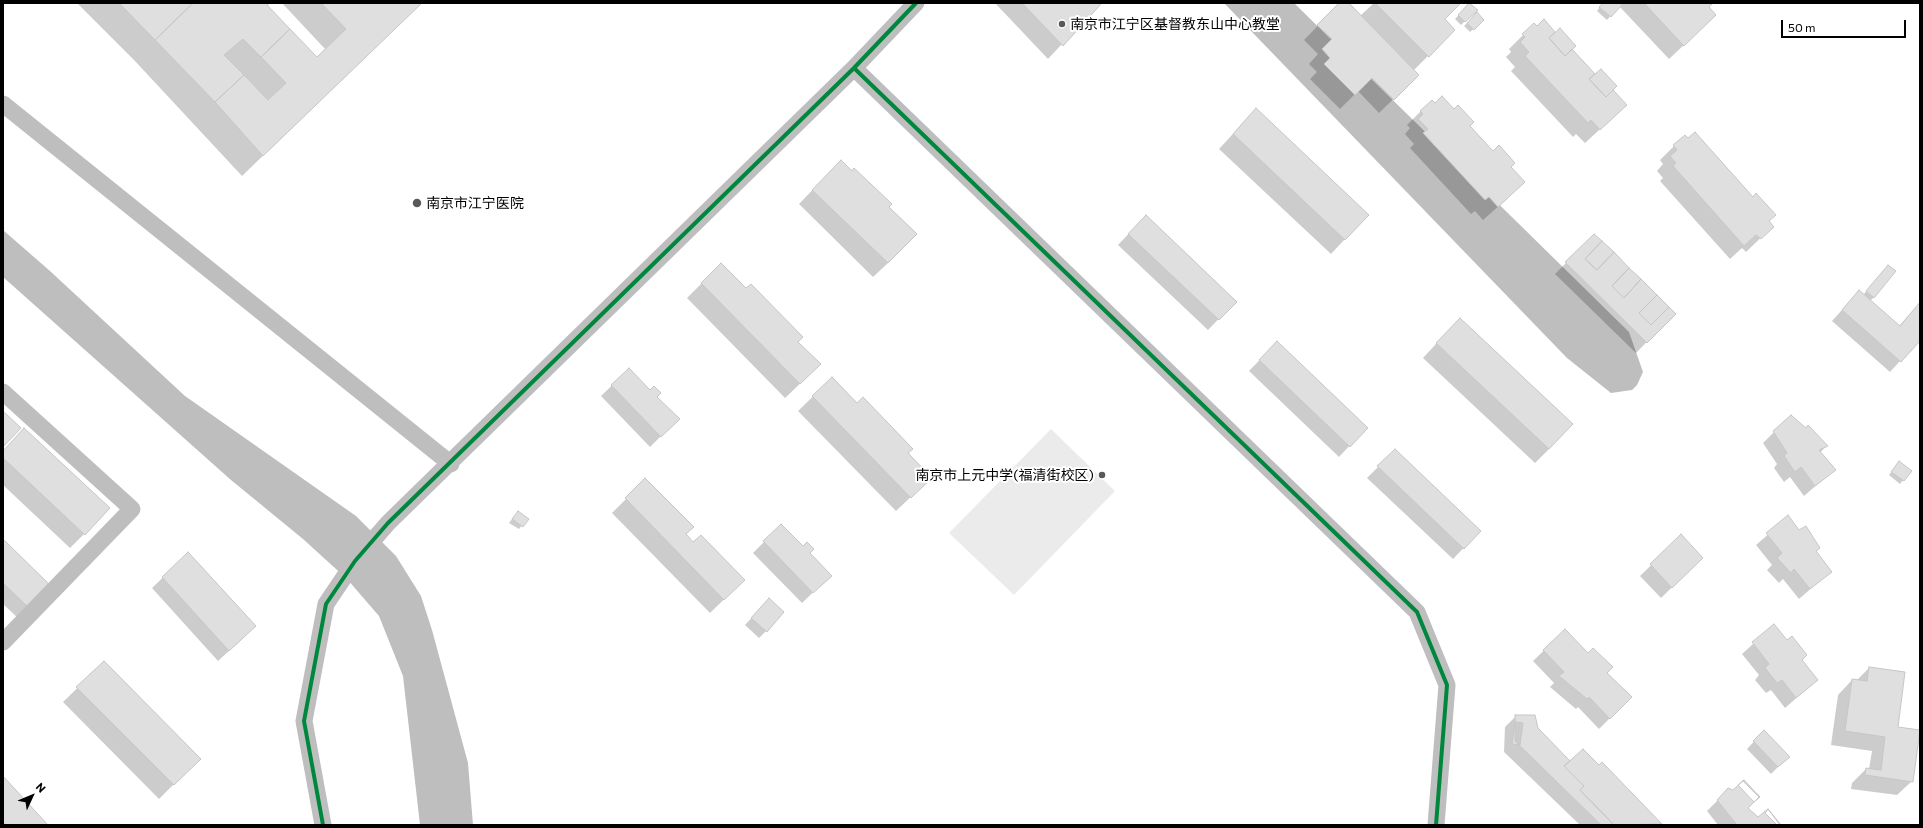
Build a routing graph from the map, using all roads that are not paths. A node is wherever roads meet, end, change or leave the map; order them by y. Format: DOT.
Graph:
graph roads {
  1 [pos="916,3"];
  2 [pos="854,68"];
  3 [pos="3,104"];
  4 [pos="3,392"];
  5 [pos="451,464"];
  6 [pos="3,642"];
  7 [pos="323,825"];
  8 [pos="1436,825"];
  1 -- 2 [label="street"];
  2 -- 5 [label="street"];
  2 -- 8 [label="street"];
  3 -- 5 [label="street"];
  4 -- 6 [label="street"];
  5 -- 7 [label="street"];
}
